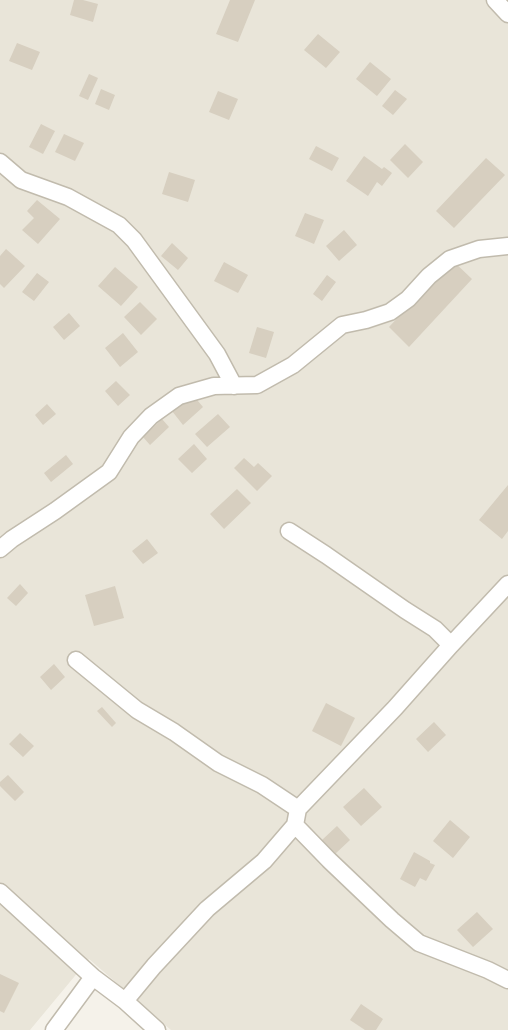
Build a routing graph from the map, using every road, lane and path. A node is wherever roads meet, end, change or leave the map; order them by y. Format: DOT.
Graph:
graph roads {
  1 [pos="495,0"];
  2 [pos="508,14"];
  3 [pos="0,162"];
  4 [pos="508,246"];
  5 [pos="234,386"];
  6 [pos="289,531"];
  7 [pos="0,549"];
  8 [pos="508,584"];
  9 [pos="451,645"];
  10 [pos="76,660"];
  11 [pos="296,817"];
  12 [pos="0,892"];
  13 [pos="93,977"];
  14 [pos="508,980"];
  15 [pos="125,1001"];
  16 [pos="65,1014"];
  17 [pos="54,1030"];
  18 [pos="70,1030"];
  19 [pos="157,1030"];
  1 -- 2 [label="street"];
  3 -- 5 [label="street"];
  4 -- 5 [label="street"];
  5 -- 7 [label="street"];
  6 -- 9 [label="street"];
  8 -- 9 [label="street"];
  9 -- 11 [label="street"];
  10 -- 11 [label="street"];
  11 -- 14 [label="street"];
  11 -- 15 [label="street"];
  12 -- 13 [label="street"];
  13 -- 15 [label="street"];
  13 -- 16 [label="street"];
  15 -- 19 [label="street"];
  16 -- 17 [label="street"];
  16 -- 18 [label="street"];
}
